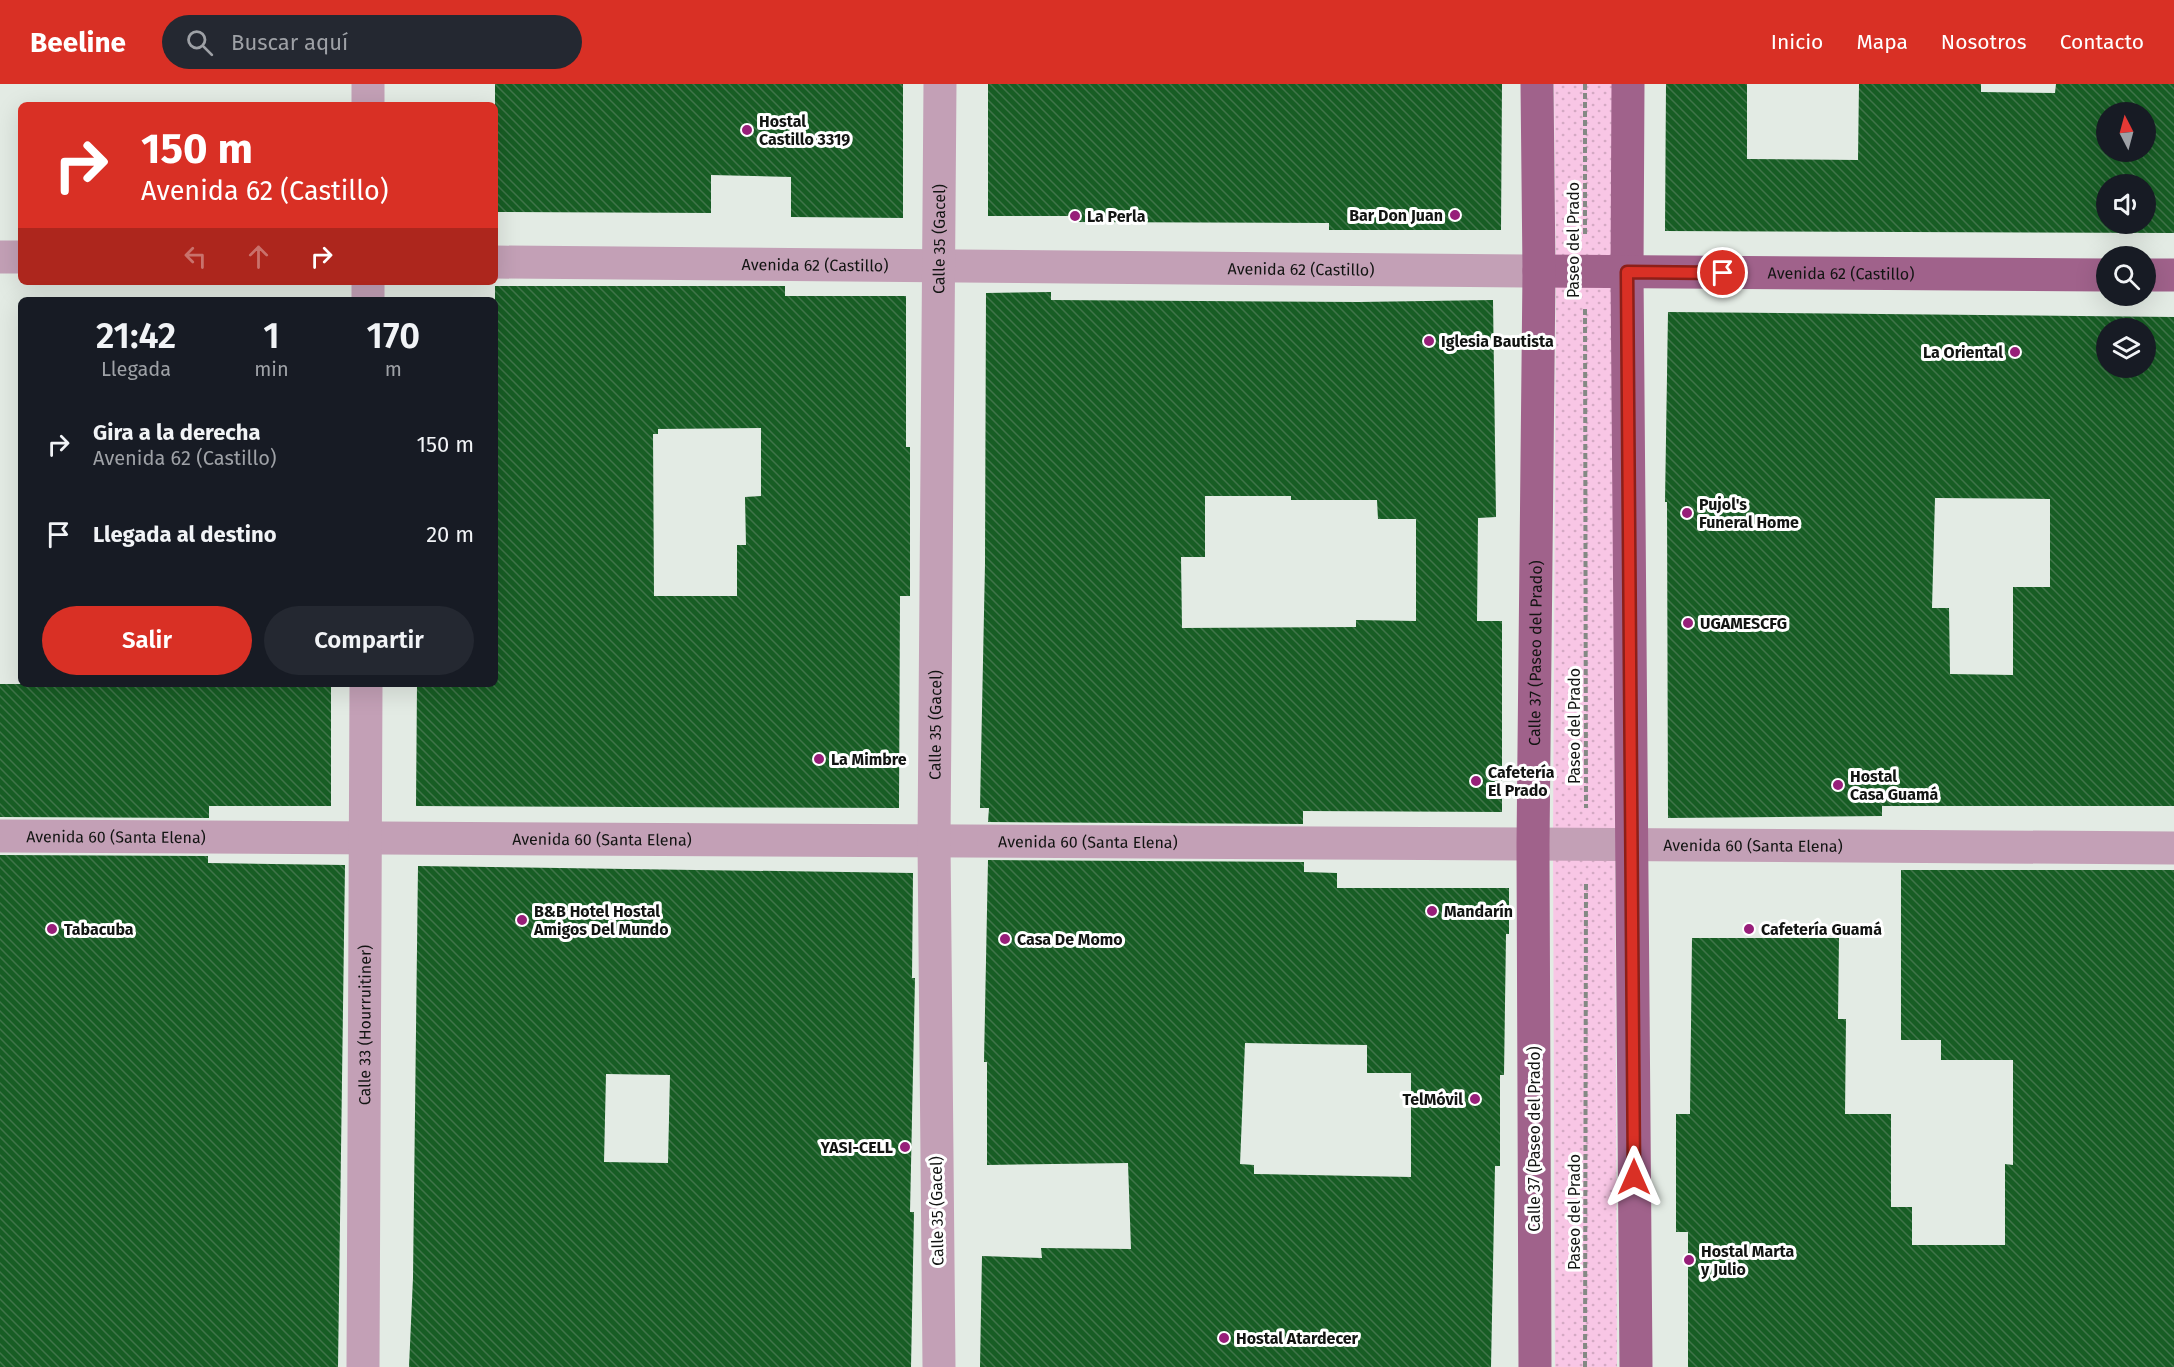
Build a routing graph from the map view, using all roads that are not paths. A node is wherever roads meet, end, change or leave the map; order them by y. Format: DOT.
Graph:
graph roads {
  1 [pos="368,84"];
  2 [pos="940,84"];
  3 [pos="1537,84"];
  4 [pos="1628,84"];
  5 [pos="368,102"];
  6 [pos="0,257"];
  7 [pos="18,257"];
  8 [pos="498,262"];
  9 [pos="938,266"];
  10 [pos="1539,271"];
  11 [pos="1627,272"];
  12 [pos="2096,275"];
  13 [pos="2156,275"];
  14 [pos="2174,275"];
  15 [pos="366,687"];
  16 [pos="0,836"];
  17 [pos="365,838"];
  18 [pos="934,841"];
  19 [pos="1533,844"];
  20 [pos="1632,845"];
  21 [pos="2174,848"];
  22 [pos="363,1367"];
  23 [pos="939,1367"];
  24 [pos="1535,1367"];
  25 [pos="1636,1367"];
  1 -- 5 [label="street"];
  2 -- 9 [label="street, Calle 35 (Gacel)"];
  3 -- 10 [label="main road, Calle 37 (Paseo del Prado)"];
  4 -- 11 [label="main road"];
  6 -- 7 [label="street"];
  8 -- 9 [label="street, Avenida 62 (Castillo)"];
  9 -- 10 [label="street, Avenida 62 (Castillo)"];
  9 -- 18 [label="street, Calle 35 (Gacel)"];
  10 -- 11 [label="main road, Avenida 62 (Castillo)"];
  10 -- 19 [label="main road, Calle 37 (Paseo del Prado)"];
  11 -- 12 [label="main road, Avenida 62 (Castillo)"];
  11 -- 20 [label="main road"];
  13 -- 14 [label="main road"];
  15 -- 17 [label="street, Calle 33 (Hourruitiner)"];
  16 -- 17 [label="street, Avenida 60 (Santa Elena)"];
  17 -- 18 [label="street, Avenida 60 (Santa Elena)"];
  17 -- 22 [label="street, Calle 33 (Hourruitiner)"];
  18 -- 19 [label="street, Avenida 60 (Santa Elena)"];
  18 -- 23 [label="street, Calle 35 (Gacel)"];
  19 -- 20 [label="street, Avenida 60 (Santa Elena)"];
  19 -- 24 [label="main road, Calle 37 (Paseo del Prado)"];
  20 -- 21 [label="street, Avenida 60 (Santa Elena)"];
  20 -- 25 [label="main road"];
}
